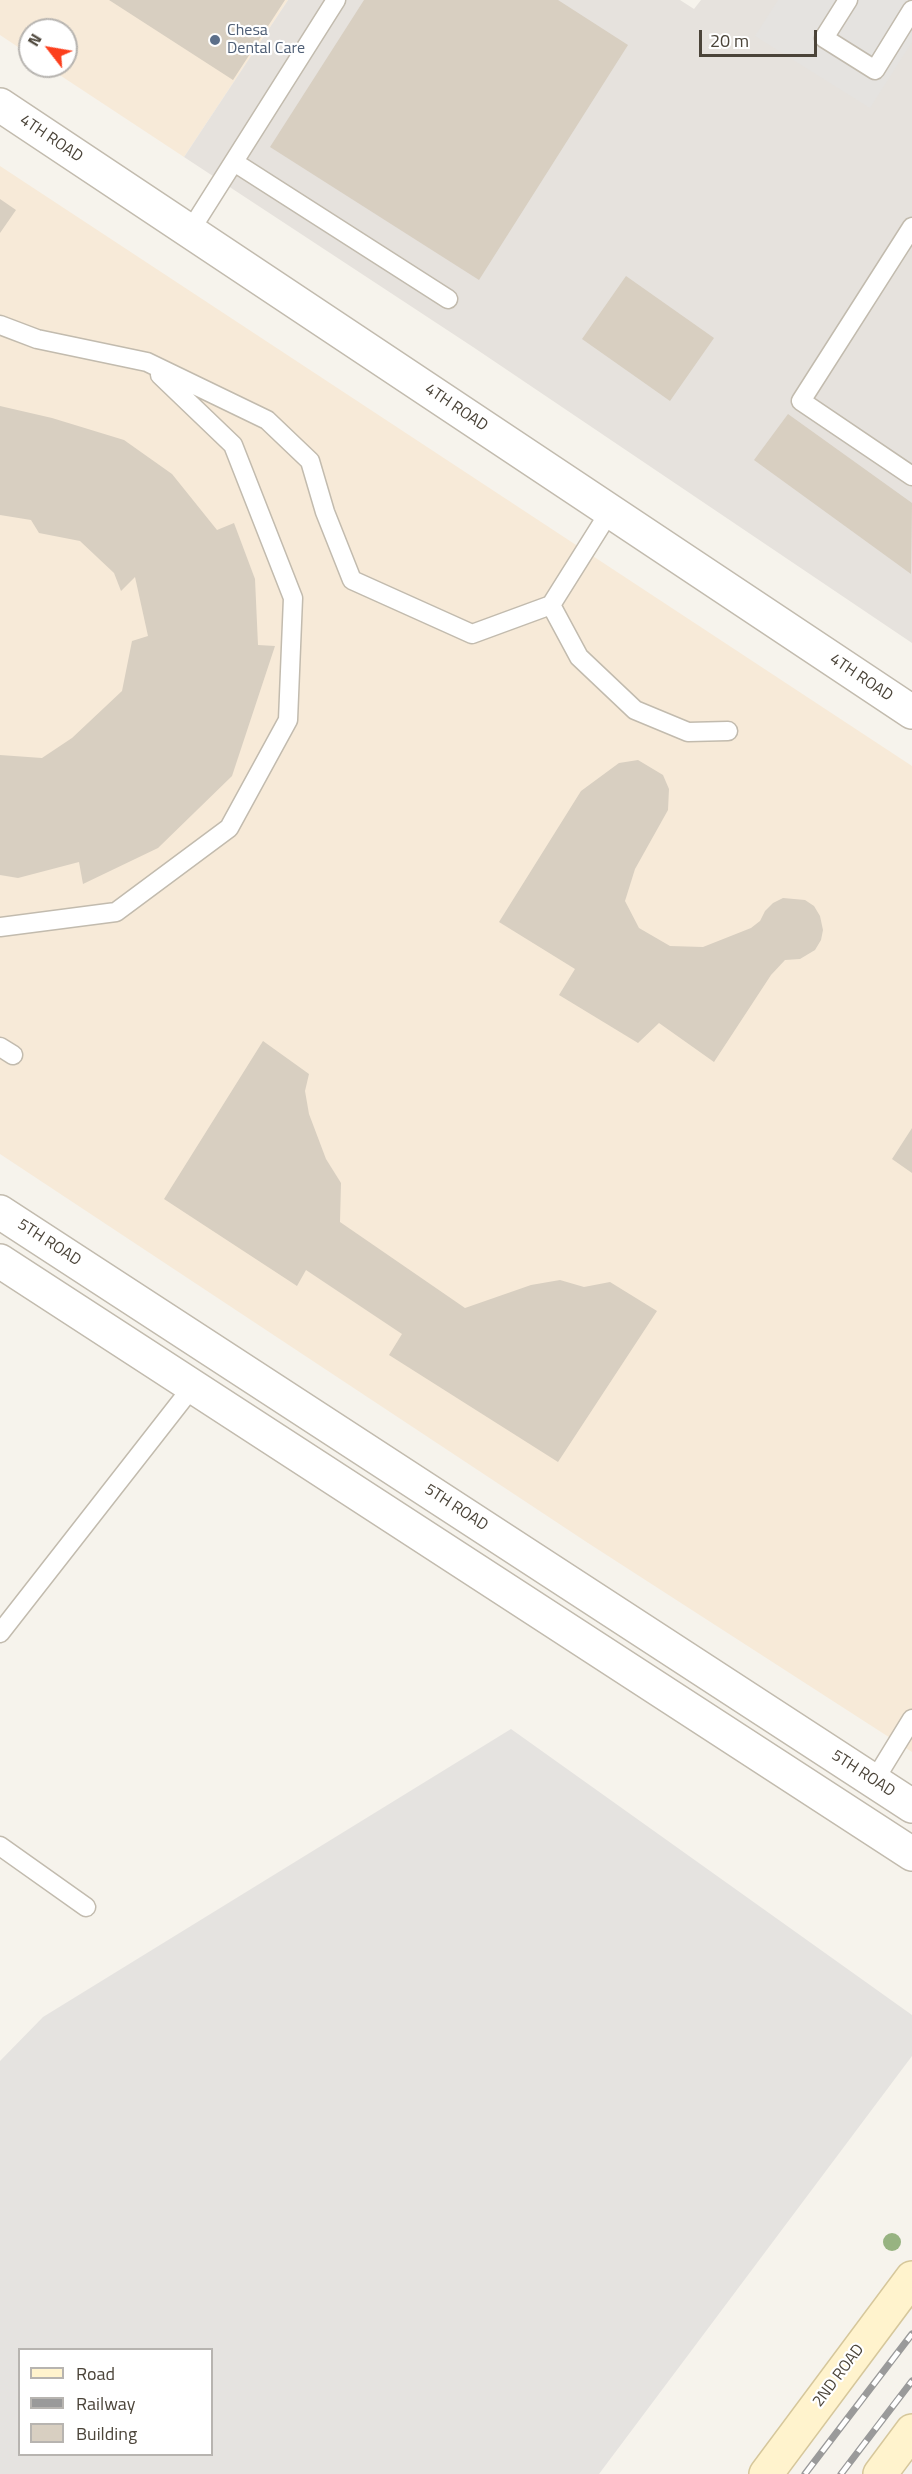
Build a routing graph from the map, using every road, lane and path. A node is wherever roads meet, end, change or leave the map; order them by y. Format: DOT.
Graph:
graph roads {
  1 [pos="336,0"];
  2 [pos="848,0"];
  3 [pos="912,10"];
  4 [pos="0,105"];
  5 [pos="234,162"];
  6 [pos="912,227"];
  7 [pos="190,231"];
  8 [pos="448,299"];
  9 [pos="0,325"];
  10 [pos="147,362"];
  11 [pos="912,476"];
  12 [pos="610,511"];
  13 [pos="551,605"];
  14 [pos="912,712"];
  15 [pos="728,731"];
  16 [pos="0,927"];
  17 [pos="0,1212"];
  18 [pos="0,1260"];
  19 [pos="152,1311"];
  20 [pos="129,1345"];
  21 [pos="193,1386"];
  22 [pos="353,1441"];
  23 [pos="330,1475"];
  24 [pos="0,1633"];
  25 [pos="912,1719"];
  26 [pos="874,1781"];
  27 [pos="912,1806"];
  28 [pos="0,1846"];
  29 [pos="912,1854"];
  30 [pos="86,1907"];
  31 [pos="912,2278"];
  32 [pos="912,2431"];
  33 [pos="766,2474"];
  34 [pos="880,2474"];
  1 -- 5 [label="lane"];
  2 -- 3 [label="lane"];
  4 -- 7 [label="street, 4TH ROAD"];
  5 -- 7 [label="lane"];
  5 -- 8 [label="lane"];
  6 -- 11 [label="lane"];
  7 -- 12 [label="street, 4TH ROAD"];
  9 -- 10 [label="lane"];
  10 -- 13 [label="lane"];
  10 -- 16 [label="lane"];
  12 -- 13 [label="lane"];
  12 -- 14 [label="street, 4TH ROAD"];
  13 -- 15 [label="lane"];
  17 -- 19 [label="street, 5TH ROAD"];
  18 -- 20 [label="street"];
  19 -- 20 [label="street"];
  19 -- 22 [label="street, 5TH ROAD"];
  20 -- 21 [label="street"];
  21 -- 23 [label="street"];
  21 -- 24 [label="lane"];
  22 -- 23 [label="street"];
  22 -- 26 [label="street, 5TH ROAD"];
  23 -- 29 [label="street"];
  25 -- 26 [label="lane"];
  26 -- 27 [label="street, 5TH ROAD"];
  28 -- 30 [label="lane"];
  31 -- 33 [label="main road, 2ND ROAD"];
  32 -- 34 [label="main road"];
}
